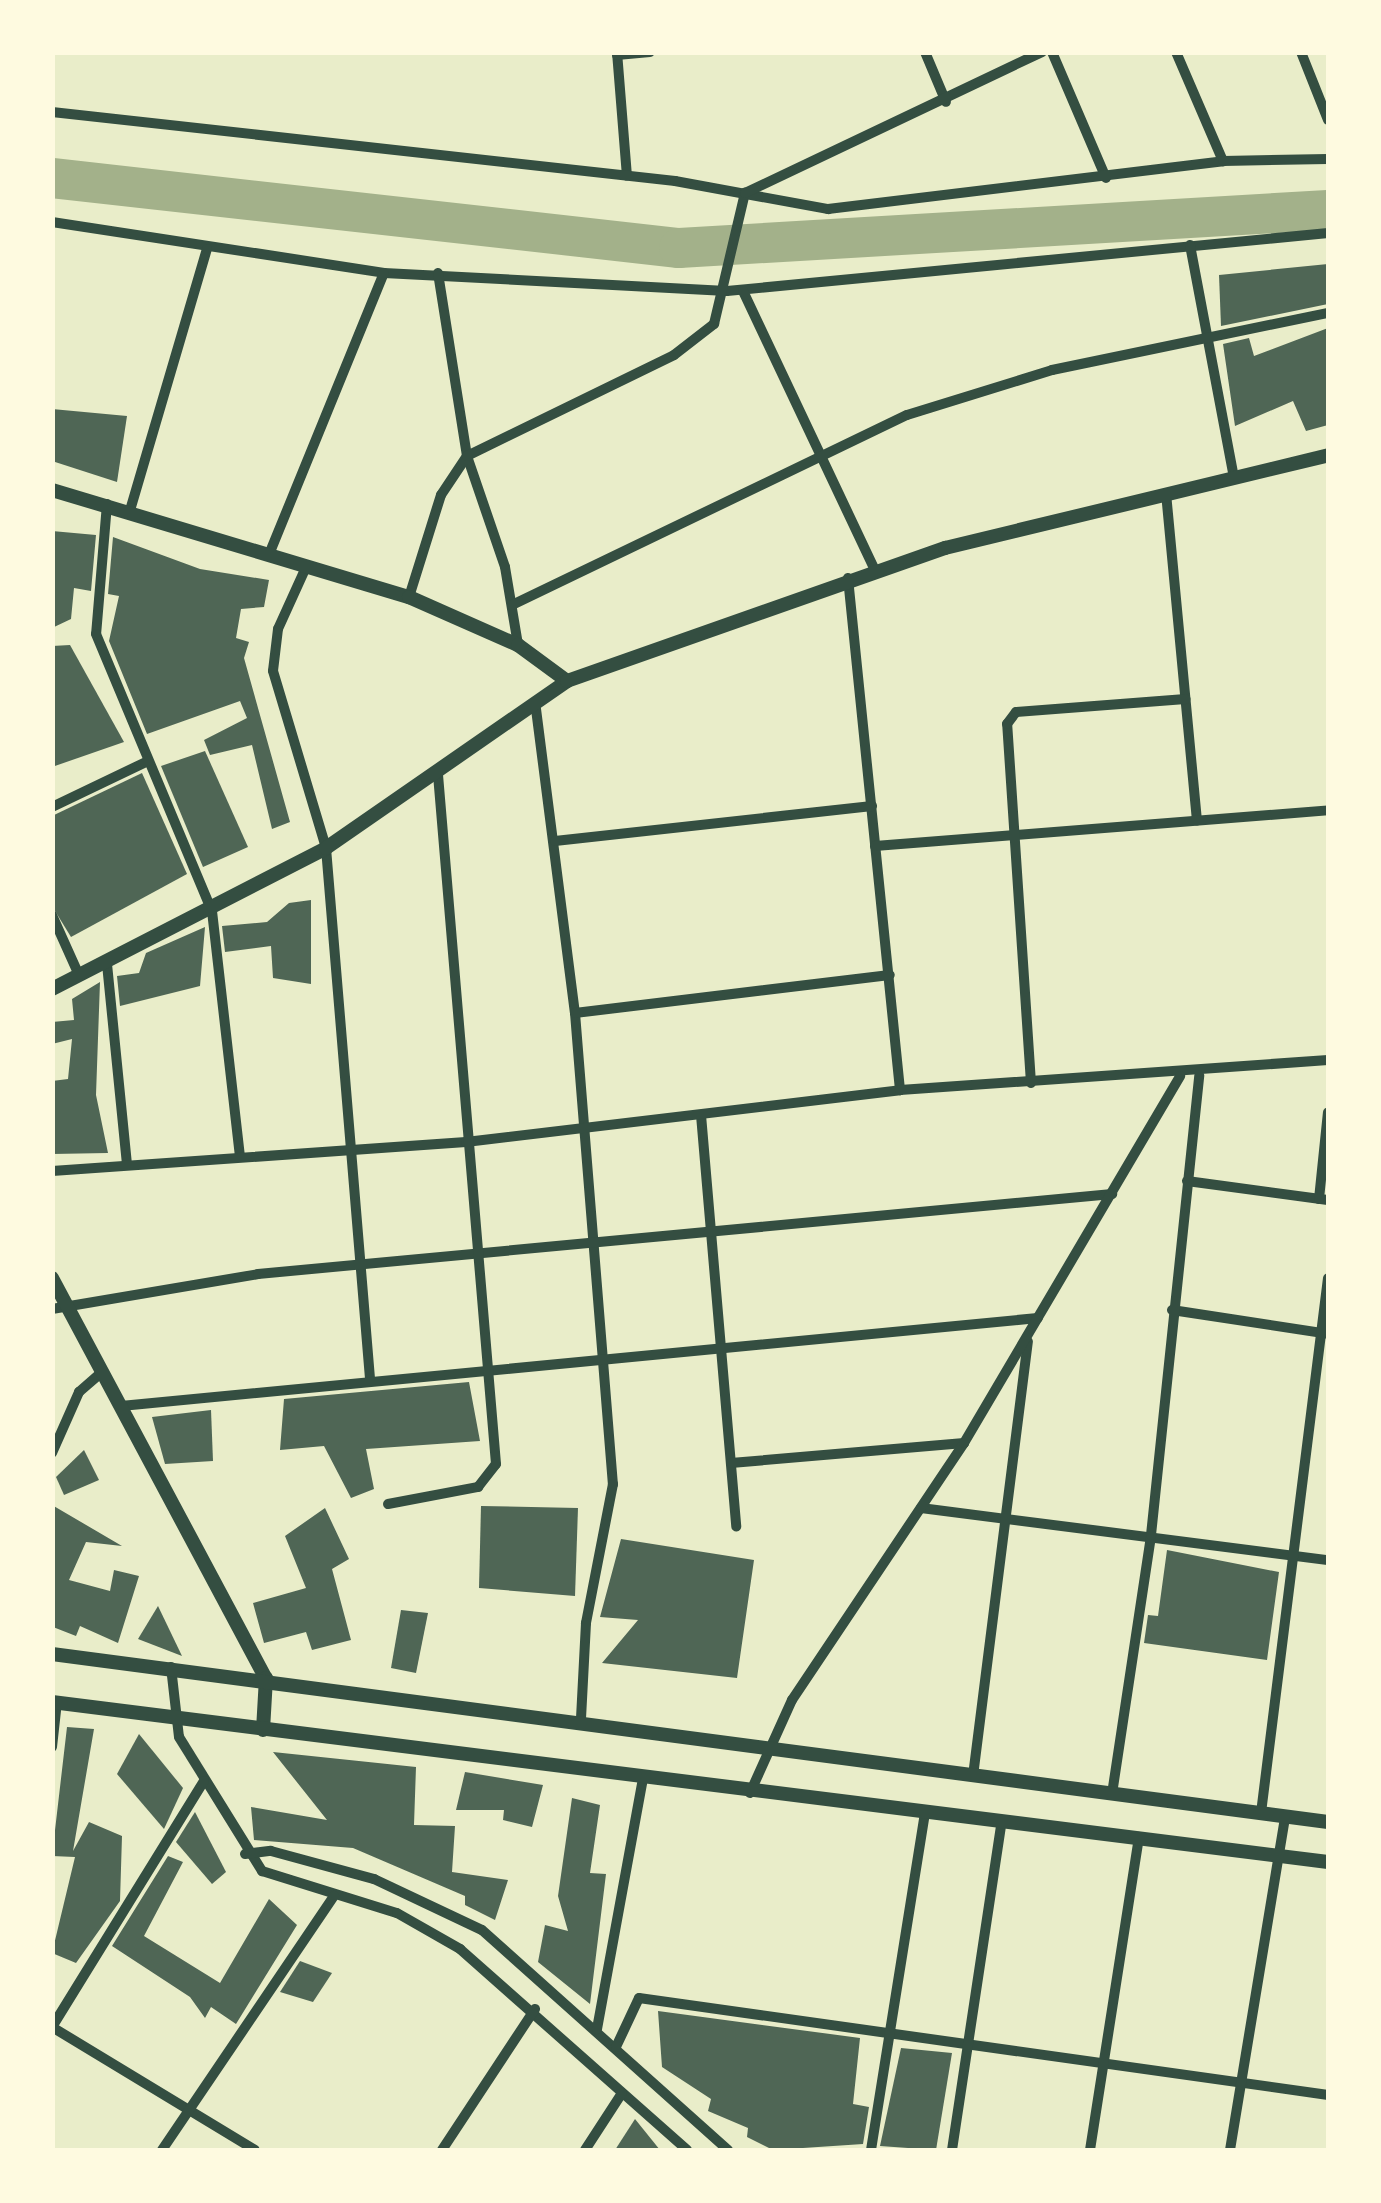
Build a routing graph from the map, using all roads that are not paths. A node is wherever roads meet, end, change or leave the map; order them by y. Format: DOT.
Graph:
graph roads {
  1 [pos="650,52"];
  2 [pos="925,52"];
  3 [pos="1042,52"];
  4 [pos="1052,52"];
  5 [pos="1176,52"];
  6 [pos="1301,52"];
  7 [pos="617,54"];
  8 [pos="946,102"];
  9 [pos="52,112"];
  10 [pos="1328,120"];
  11 [pos="1328,158"];
  12 [pos="1223,161"];
  13 [pos="627,176"];
  14 [pos="1106,178"];
  15 [pos="745,193"];
  16 [pos="52,222"];
  17 [pos="1328,233"];
  18 [pos="1190,245"];
  19 [pos="207,249"];
  20 [pos="438,272"];
  21 [pos="384,273"];
  22 [pos="728,285"];
  23 [pos="743,291"];
  24 [pos="1328,313"];
  25 [pos="1203,337"];
  26 [pos="821,454"];
  27 [pos="1328,455"];
  28 [pos="467,456"];
  29 [pos="1234,478"];
  30 [pos="52,490"];
  31 [pos="1166,492"];
  32 [pos="108,502"];
  33 [pos="131,507"];
  34 [pos="270,552"];
  35 [pos="308,565"];
  36 [pos="875,570"];
  37 [pos="848,578"];
  38 [pos="410,598"];
  39 [pos="512,605"];
  40 [pos="518,646"];
  41 [pos="567,681"];
  42 [pos="1186,698"];
  43 [pos="536,708"];
  44 [pos="148,760"];
  45 [pos="438,775"];
  46 [pos="872,806"];
  47 [pos="52,807"];
  48 [pos="1328,810"];
  49 [pos="1198,821"];
  50 [pos="1015,834"];
  51 [pos="555,841"];
  52 [pos="874,846"];
  53 [pos="326,848"];
  54 [pos="212,911"];
  55 [pos="52,915"];
  56 [pos="108,964"];
  57 [pos="890,974"];
  58 [pos="79,976"];
  59 [pos="52,989"];
  60 [pos="575,1013"];
  61 [pos="1328,1060"];
  62 [pos="1180,1076"];
  63 [pos="1199,1076"];
  64 [pos="1031,1083"];
  65 [pos="900,1090"];
  66 [pos="1328,1112"];
  67 [pos="700,1115"];
  68 [pos="585,1129"];
  69 [pos="466,1142"];
  70 [pos="352,1152"];
  71 [pos="240,1156"];
  72 [pos="127,1163"];
  73 [pos="52,1171"];
  74 [pos="1187,1181"];
  75 [pos="1112,1194"];
  76 [pos="1324,1199"];
  77 [pos="711,1232"];
  78 [pos="594,1245"];
  79 [pos="480,1254"];
  80 [pos="362,1264"];
  81 [pos="52,1278"];
  82 [pos="1328,1278"];
  83 [pos="57,1306"];
  84 [pos="1172,1310"];
  85 [pos="1038,1318"];
  86 [pos="1324,1333"];
  87 [pos="1029,1334"];
  88 [pos="720,1343"];
  89 [pos="603,1356"];
  90 [pos="486,1367"];
  91 [pos="96,1378"];
  92 [pos="370,1378"];
  93 [pos="122,1406"];
  94 [pos="964,1444"];
  95 [pos="52,1453"];
  96 [pos="731,1463"];
  97 [pos="388,1504"];
  98 [pos="921,1508"];
  99 [pos="1002,1518"];
  100 [pos="736,1527"];
  101 [pos="1151,1535"];
  102 [pos="1291,1555"];
  103 [pos="1328,1560"];
  104 [pos="52,1654"];
  105 [pos="170,1666"];
  106 [pos="266,1678"];
  107 [pos="55,1702"];
  108 [pos="171,1719"];
  109 [pos="581,1719"];
  110 [pos="263,1730"];
  111 [pos="52,1748"];
  112 [pos="764,1749"];
  113 [pos="972,1776"];
  114 [pos="643,1779"];
  115 [pos="204,1781"];
  116 [pos="750,1794"];
  117 [pos="1112,1794"];
  118 [pos="925,1813"];
  119 [pos="1261,1813"];
  120 [pos="1285,1816"];
  121 [pos="1002,1821"];
  122 [pos="1328,1822"];
  123 [pos="1139,1837"];
  124 [pos="246,1854"];
  125 [pos="1279,1855"];
  126 [pos="1328,1862"];
  127 [pos="334,1896"];
  128 [pos="535,2009"];
  129 [pos="52,2027"];
  130 [pos="894,2028"];
  131 [pos="597,2029"];
  132 [pos="972,2039"];
  133 [pos="616,2048"];
  134 [pos="1108,2059"];
  135 [pos="1241,2081"];
  136 [pos="622,2093"];
  137 [pos="1328,2095"];
  138 [pos="186,2109"];
  139 [pos="162,2150"];
  140 [pos="255,2150"];
  141 [pos="442,2150"];
  142 [pos="585,2150"];
  143 [pos="686,2150"];
  144 [pos="728,2150"];
  145 [pos="871,2150"];
  146 [pos="952,2150"];
  147 [pos="1090,2150"];
  148 [pos="1230,2150"];
  1 -- 7 [label="street"];
  2 -- 8 [label="street"];
  3 -- 8 [label="street"];
  4 -- 14 [label="street"];
  5 -- 12 [label="street"];
  6 -- 10 [label="street"];
  7 -- 13 [label="street"];
  8 -- 15 [label="street"];
  9 -- 13 [label="street"];
  11 -- 12 [label="street"];
  12 -- 14 [label="street"];
  13 -- 15 [label="street"];
  14 -- 15 [label="street"];
  15 -- 22 [label="street"];
  16 -- 19 [label="street"];
  17 -- 18 [label="street"];
  18 -- 23 [label="street"];
  18 -- 25 [label="street"];
  19 -- 21 [label="street"];
  19 -- 33 [label="street"];
  20 -- 21 [label="street"];
  20 -- 22 [label="street"];
  20 -- 28 [label="street"];
  21 -- 34 [label="street"];
  22 -- 23 [label="street"];
  22 -- 28 [label="street"];
  23 -- 26 [label="street"];
  24 -- 25 [label="street"];
  25 -- 26 [label="street"];
  25 -- 29 [label="street"];
  26 -- 36 [label="street"];
  26 -- 39 [label="street"];
  27 -- 29 [label="street"];
  28 -- 38 [label="street"];
  28 -- 39 [label="street"];
  29 -- 31 [label="street"];
  30 -- 32 [label="street"];
  31 -- 36 [label="street"];
  31 -- 42 [label="street"];
  32 -- 33 [label="street"];
  32 -- 44 [label="street"];
  33 -- 34 [label="street"];
  34 -- 35 [label="street"];
  35 -- 38 [label="street"];
  35 -- 53 [label="street"];
  36 -- 37 [label="street"];
  37 -- 41 [label="street"];
  37 -- 46 [label="street"];
  38 -- 40 [label="street"];
  39 -- 40 [label="street"];
  40 -- 41 [label="street"];
  41 -- 43 [label="street"];
  42 -- 49 [label="street"];
  42 -- 50 [label="street"];
  43 -- 45 [label="street"];
  43 -- 51 [label="street"];
  44 -- 47 [label="street"];
  44 -- 54 [label="street"];
  45 -- 53 [label="street"];
  45 -- 69 [label="street"];
  46 -- 51 [label="street"];
  46 -- 52 [label="street"];
  48 -- 49 [label="street"];
  49 -- 50 [label="street"];
  50 -- 52 [label="street"];
  50 -- 64 [label="street"];
  51 -- 60 [label="street"];
  52 -- 57 [label="street"];
  53 -- 54 [label="street"];
  53 -- 70 [label="street"];
  54 -- 56 [label="street"];
  54 -- 71 [label="street"];
  55 -- 58 [label="street"];
  56 -- 58 [label="street"];
  56 -- 72 [label="street"];
  57 -- 60 [label="street"];
  57 -- 65 [label="street"];
  58 -- 59 [label="street"];
  60 -- 68 [label="street"];
  61 -- 63 [label="street"];
  62 -- 63 [label="street"];
  62 -- 64 [label="street"];
  62 -- 75 [label="street"];
  63 -- 74 [label="street"];
  64 -- 65 [label="street"];
  65 -- 67 [label="street"];
  66 -- 76 [label="street"];
  67 -- 68 [label="street"];
  67 -- 77 [label="street"];
  68 -- 69 [label="street"];
  68 -- 78 [label="street"];
  69 -- 70 [label="street"];
  69 -- 79 [label="street"];
  70 -- 71 [label="street"];
  70 -- 80 [label="street"];
  71 -- 72 [label="street"];
  72 -- 73 [label="street"];
  74 -- 76 [label="street"];
  74 -- 84 [label="street"];
  75 -- 77 [label="street"];
  75 -- 85 [label="street"];
  77 -- 78 [label="street"];
  77 -- 88 [label="street"];
  78 -- 79 [label="street"];
  78 -- 89 [label="street"];
  79 -- 80 [label="street"];
  79 -- 90 [label="street"];
  80 -- 83 [label="street"];
  80 -- 92 [label="street"];
  81 -- 83 [label="street"];
  82 -- 86 [label="street"];
  83 -- 91 [label="street"];
  84 -- 86 [label="street"];
  84 -- 101 [label="street"];
  85 -- 87 [label="street"];
  85 -- 88 [label="street"];
  86 -- 102 [label="street"];
  87 -- 94 [label="street"];
  87 -- 99 [label="street"];
  88 -- 89 [label="street"];
  88 -- 96 [label="street"];
  89 -- 90 [label="street"];
  89 -- 109 [label="street"];
  90 -- 92 [label="street"];
  90 -- 97 [label="street"];
  91 -- 93 [label="street"];
  91 -- 95 [label="street"];
  92 -- 93 [label="street"];
  93 -- 106 [label="street"];
  94 -- 96 [label="street"];
  94 -- 98 [label="street"];
  96 -- 100 [label="street"];
  98 -- 99 [label="street"];
  98 -- 112 [label="street"];
  99 -- 101 [label="street"];
  99 -- 113 [label="street"];
  101 -- 102 [label="street"];
  101 -- 117 [label="street"];
  102 -- 103 [label="street"];
  102 -- 119 [label="street"];
  104 -- 105 [label="street"];
  105 -- 106 [label="street"];
  105 -- 108 [label="street"];
  106 -- 109 [label="street"];
  106 -- 110 [label="street"];
  107 -- 108 [label="street"];
  107 -- 111 [label="street"];
  108 -- 110 [label="street"];
  108 -- 115 [label="street"];
  109 -- 112 [label="street"];
  110 -- 114 [label="street"];
  112 -- 113 [label="street"];
  112 -- 116 [label="street"];
  113 -- 117 [label="street"];
  114 -- 116 [label="street"];
  114 -- 131 [label="street"];
  115 -- 124 [label="street"];
  115 -- 129 [label="street"];
  116 -- 118 [label="street"];
  117 -- 119 [label="street"];
  118 -- 121 [label="street"];
  118 -- 130 [label="street"];
  119 -- 120 [label="street"];
  120 -- 122 [label="street"];
  120 -- 125 [label="street"];
  121 -- 123 [label="street"];
  121 -- 132 [label="street"];
  123 -- 125 [label="street"];
  123 -- 134 [label="street"];
  124 -- 127 [label="street"];
  124 -- 131 [label="street"];
  125 -- 126 [label="street"];
  125 -- 135 [label="street"];
  127 -- 128 [label="street"];
  127 -- 138 [label="street"];
  128 -- 136 [label="street"];
  128 -- 141 [label="street"];
  129 -- 138 [label="street"];
  130 -- 132 [label="street"];
  130 -- 133 [label="street"];
  130 -- 145 [label="street"];
  131 -- 133 [label="street"];
  132 -- 134 [label="street"];
  132 -- 146 [label="street"];
  133 -- 144 [label="street"];
  134 -- 135 [label="street"];
  134 -- 147 [label="street"];
  135 -- 137 [label="street"];
  135 -- 148 [label="street"];
  136 -- 142 [label="street"];
  136 -- 143 [label="street"];
  138 -- 139 [label="street"];
  138 -- 140 [label="street"];
}
